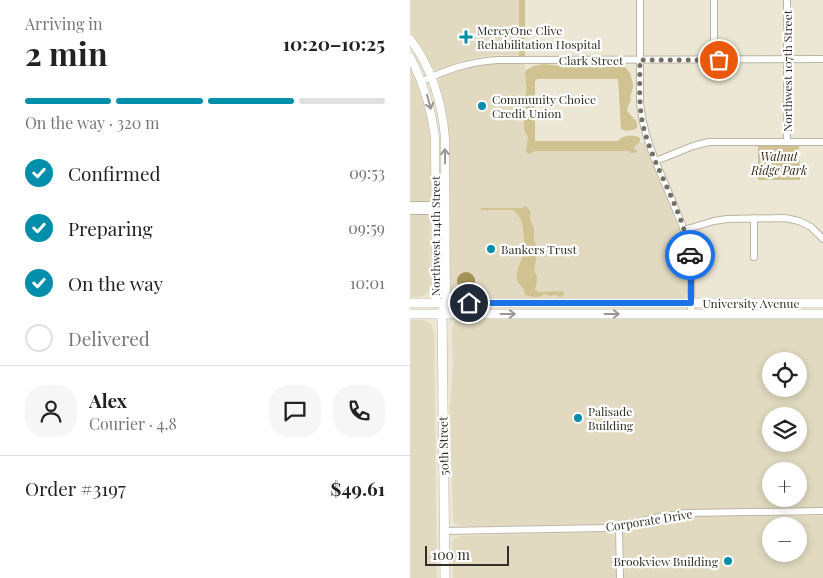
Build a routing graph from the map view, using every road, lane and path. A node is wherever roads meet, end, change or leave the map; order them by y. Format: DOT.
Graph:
graph roads {
  1 [pos="640,0"];
  2 [pos="714,0"];
  3 [pos="787,0"];
  4 [pos="410,39"];
  5 [pos="410,57"];
  6 [pos="787,59"];
  7 [pos="640,60"];
  8 [pos="714,60"];
  9 [pos="823,60"];
  10 [pos="431,77"];
  11 [pos="422,81"];
  12 [pos="788,142"];
  13 [pos="823,142"];
  14 [pos="656,162"];
  15 [pos="410,205"];
  16 [pos="435,208"];
  17 [pos="446,208"];
  18 [pos="410,211"];
  19 [pos="754,218"];
  20 [pos="684,230"];
  21 [pos="823,239"];
  22 [pos="754,257"];
  23 [pos="410,303"];
  24 [pos="436,303"];
  25 [pos="446,303"];
  26 [pos="691,303"];
  27 [pos="823,303"];
  28 [pos="410,314"];
  29 [pos="442,314"];
  30 [pos="691,314"];
  31 [pos="823,314"];
  32 [pos="823,511"];
  33 [pos="619,527"];
  34 [pos="444,531"];
  35 [pos="445,578"];
  36 [pos="620,578"];
  1 -- 7 [label="street"];
  2 -- 8 [label="street"];
  3 -- 6 [label="street, Northwest 107th Street"];
  4 -- 10 [label="street, Northwest 114th Street"];
  5 -- 11 [label="street, Northwest 114th Street"];
  6 -- 8 [label="street, Clark Street"];
  6 -- 9 [label="street, Clark Street"];
  6 -- 12 [label="street, Northwest 107th Street"];
  7 -- 8 [label="street, Clark Street"];
  7 -- 10 [label="street, Clark Street"];
  7 -- 14 [label="street"];
  10 -- 11 [label="street, Clark Street"];
  17 -- 10 [label="street, Northwest 114th Street, one-way"];
  11 -- 16 [label="street, Northwest 114th Street, one-way"];
  12 -- 13 [label="street"];
  12 -- 14 [label="street"];
  14 -- 20 [label="street"];
  15 -- 16 [label="street"];
  16 -- 17 [label="street"];
  16 -- 18 [label="street"];
  16 -- 24 [label="street, Northwest 114th Street"];
  17 -- 25 [label="street, Northwest 114th Street"];
  19 -- 20 [label="street"];
  19 -- 21 [label="street"];
  19 -- 22 [label="street"];
  20 -- 26 [label="street"];
  23 -- 24 [label="main road, University Avenue"];
  24 -- 25 [label="main road, University Avenue"];
  24 -- 29 [label="main road, Northwest 114th Street"];
  25 -- 26 [label="main road, University Avenue"];
  25 -- 29 [label="main road, Northwest 114th Street"];
  26 -- 27 [label="main road, University Avenue"];
  26 -- 30 [label="street"];
  28 -- 29 [label="main road, University Avenue"];
  29 -- 30 [label="main road, University Avenue, one-way"];
  29 -- 34 [label="main road, 50th Street"];
  30 -- 31 [label="main road, University Avenue"];
  32 -- 33 [label="street, Corporate Drive"];
  33 -- 34 [label="street, Corporate Drive"];
  33 -- 36 [label="street"];
  34 -- 35 [label="main road, 50th Street"];
}
